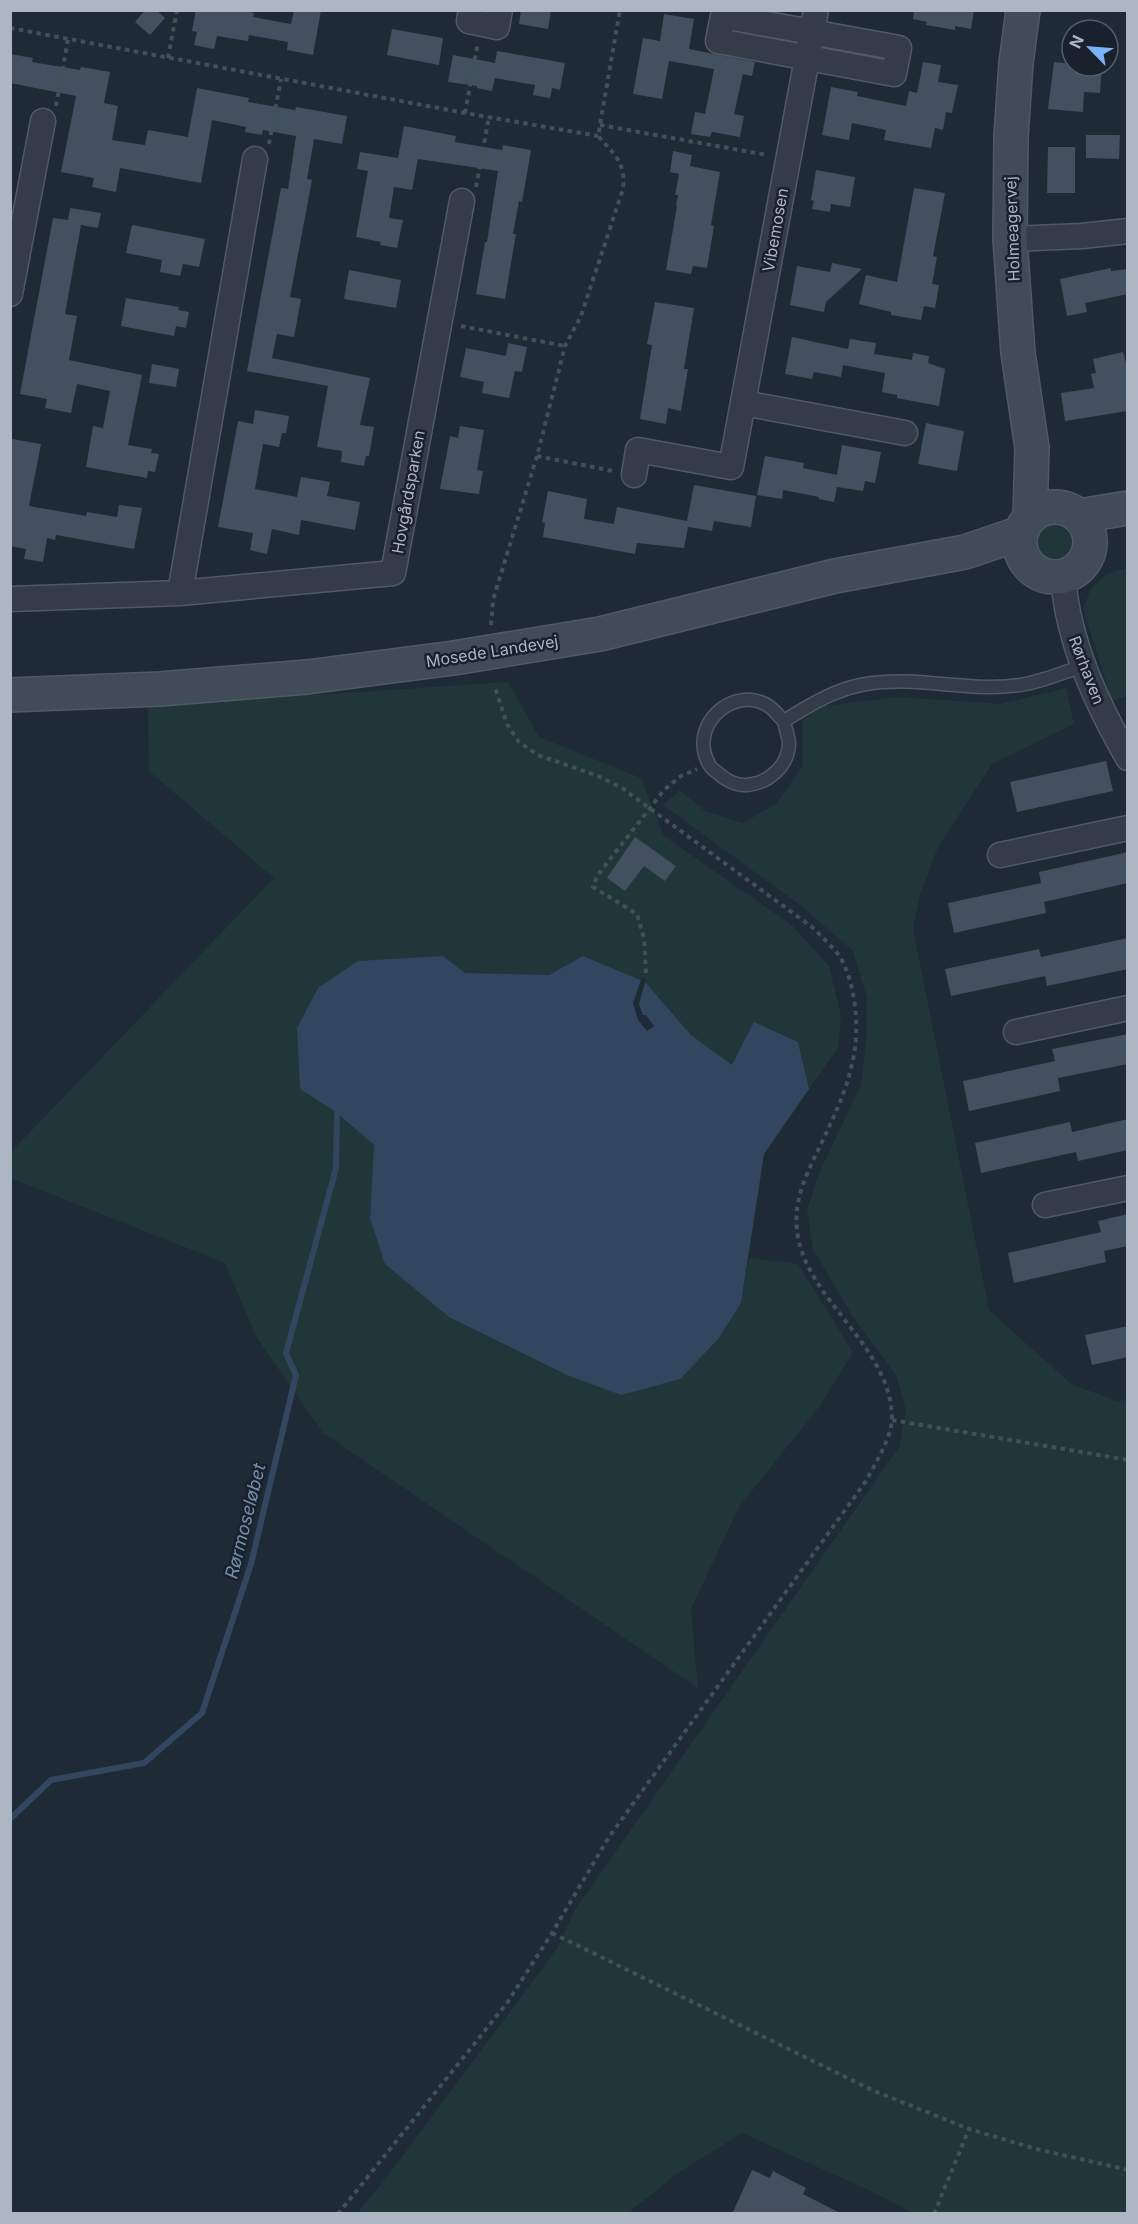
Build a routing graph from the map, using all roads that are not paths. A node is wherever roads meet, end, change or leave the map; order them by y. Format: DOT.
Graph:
graph roads {
  1 [pos="1023,10"];
  2 [pos="814,21"];
  3 [pos="807,58"];
  4 [pos="42,121"];
  5 [pos="255,159"];
  6 [pos="462,201"];
  7 [pos="1128,231"];
  8 [pos="1010,239"];
  9 [pos="10,294"];
  10 [pos="743,403"];
  11 [pos="905,433"];
  12 [pos="1032,448"];
  13 [pos="634,475"];
  14 [pos="1128,508"];
  15 [pos="1128,520"];
  16 [pos="1078,522"];
  17 [pos="1026,538"];
  18 [pos="1063,577"];
  19 [pos="180,593"];
  20 [pos="10,599"];
  21 [pos="1083,666"];
  22 [pos="10,695"];
  23 [pos="784,721"];
  24 [pos="1128,758"];
  25 [pos="1128,828"];
  26 [pos="1000,855"];
  27 [pos="1128,1008"];
  28 [pos="1016,1032"];
  29 [pos="1128,1188"];
  30 [pos="1045,1205"];
  1 -- 8 [label="main road, Holmeagervej"];
  2 -- 3 [label="street, Vibemosen"];
  2 -- 3 [label="street"];
  2 -- 3 [label="street"];
  3 -- 10 [label="street, Vibemosen"];
  4 -- 9 [label="street"];
  5 -- 19 [label="street"];
  6 -- 19 [label="street, Hovgårdsparken"];
  7 -- 8 [label="street"];
  8 -- 12 [label="main road, Holmeagervej"];
  10 -- 11 [label="street"];
  10 -- 13 [label="street, Vibemosen"];
  12 -- 16 [label="main road, Holmeagervej"];
  12 -- 17 [label="main road, Holmeagervej"];
  14 -- 16 [label="main road"];
  15 -- 16 [label="main road"];
  16 -- 17 [label="main road"];
  16 -- 18 [label="main road"];
  17 -- 18 [label="main road"];
  17 -- 22 [label="main road, Mosede Landevej"];
  18 -- 21 [label="street, Rørhaven"];
  19 -- 20 [label="street, Hovgårdsparken"];
  21 -- 23 [label="lane"];
  21 -- 24 [label="street, Rørhaven"];
  23 -- 23 [label="lane"];
  25 -- 26 [label="street"];
  27 -- 28 [label="street"];
  29 -- 30 [label="street"];
}
